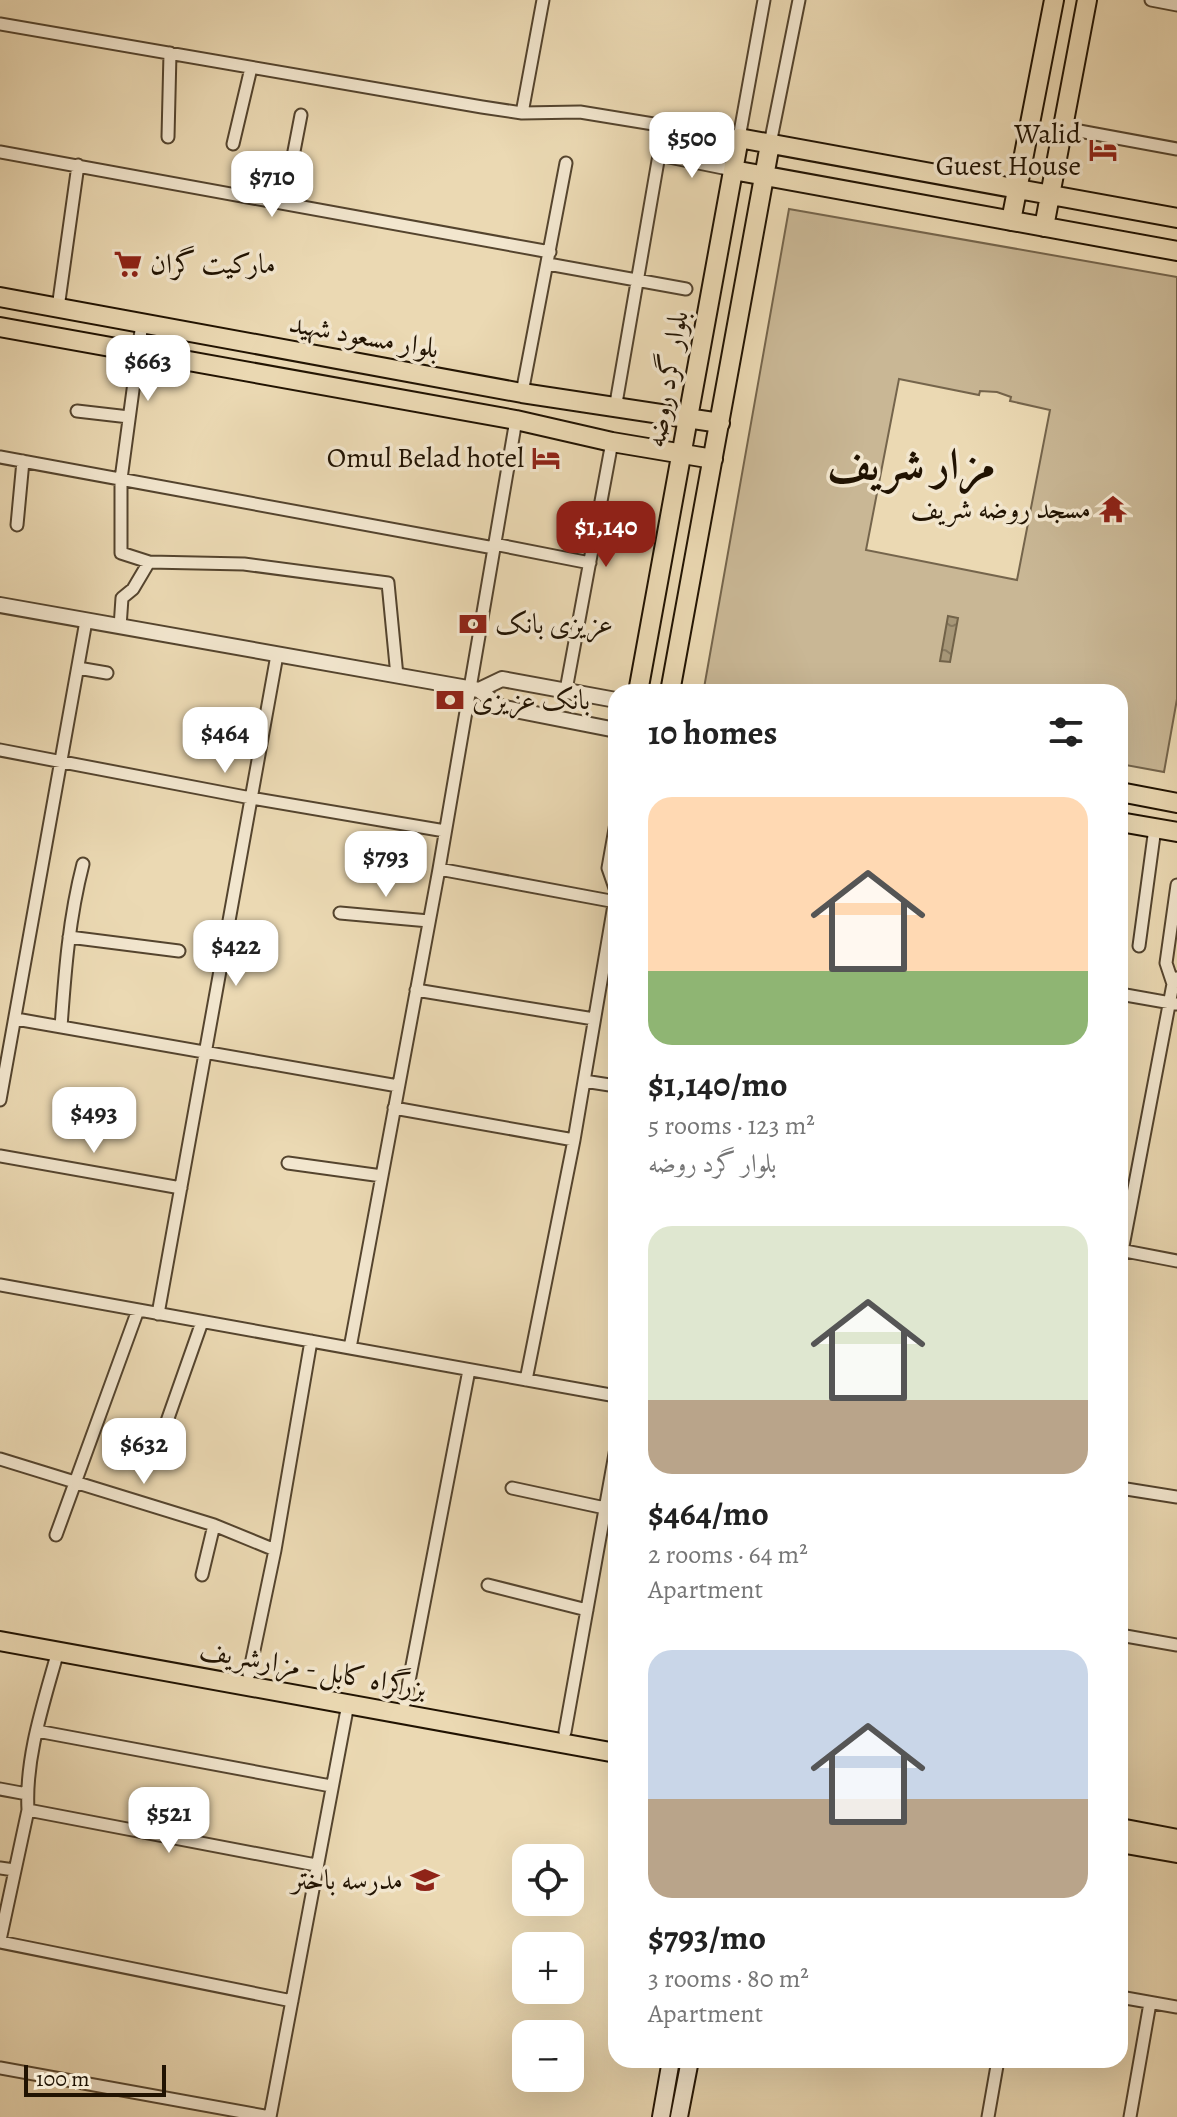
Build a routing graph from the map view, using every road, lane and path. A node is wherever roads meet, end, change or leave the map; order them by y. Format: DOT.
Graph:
graph roads {
  1 [pos="543,0"];
  2 [pos="764,0"];
  3 [pos="799,0"];
  4 [pos="1054,0"];
  5 [pos="1087,0"];
  6 [pos="1151,0"];
  7 [pos="1177,5"];
  8 [pos="0,24"];
  9 [pos="170,53"];
  10 [pos="251,68"];
  11 [pos="522,113"];
  12 [pos="301,115"];
  13 [pos="1063,128"];
  14 [pos="168,137"];
  15 [pos="739,138"];
  16 [pos="233,144"];
  17 [pos="770,144"];
  18 [pos="1177,149"];
  19 [pos="0,152"];
  20 [pos="566,163"];
  21 [pos="78,165"];
  22 [pos="733,170"];
  23 [pos="764,175"];
  24 [pos="1017,189"];
  25 [pos="1050,195"];
  26 [pos="284,203"];
  27 [pos="1177,218"];
  28 [pos="1011,221"];
  29 [pos="1044,227"];
  30 [pos="1177,251"];
  31 [pos="549,258"];
  32 [pos="637,280"];
  33 [pos="686,289"];
  34 [pos="1,302"];
  35 [pos="58,308"];
  36 [pos="142,323"];
  37 [pos="0,327"];
  38 [pos="278,348"];
  39 [pos="137,351"];
  40 [pos="273,377"];
  41 [pos="530,395"];
  42 [pos="615,409"];
  43 [pos="77,411"];
  44 [pos="129,417"];
  45 [pos="688,417"];
  46 [pos="524,421"];
  47 [pos="720,423"];
  48 [pos="612,442"];
  49 [pos="681,454"];
  50 [pos="0,457"];
  51 [pos="713,459"];
  52 [pos="23,461"];
  53 [pos="121,479"];
  54 [pos="17,525"];
  55 [pos="494,546"];
  56 [pos="149,562"];
  57 [pos="590,563"];
  58 [pos="0,605"];
  59 [pos="86,621"];
  60 [pos="120,627"];
  61 [pos="277,655"];
  62 [pos="78,668"];
  63 [pos="107,673"];
  64 [pos="397,676"];
  65 [pos="639,684"];
  66 [pos="671,684"];
  67 [pos="474,689"];
  68 [pos="566,690"];
  69 [pos="608,698"];
  70 [pos="608,728"];
  71 [pos="0,750"];
  72 [pos="61,762"];
  73 [pos="1128,794"];
  74 [pos="251,798"];
  75 [pos="1177,803"];
  76 [pos="1128,823"];
  77 [pos="1155,828"];
  78 [pos="445,831"];
  79 [pos="1177,832"];
  80 [pos="83,864"];
  81 [pos="439,869"];
  82 [pos="1177,885"];
  83 [pos="608,896"];
  84 [pos="340,913"];
  85 [pos="429,921"];
  86 [pos="69,937"];
  87 [pos="608,941"];
  88 [pos="1139,946"];
  89 [pos="179,951"];
  90 [pos="1175,981"];
  91 [pos="416,990"];
  92 [pos="1128,995"];
  93 [pos="1173,1003"];
  94 [pos="16,1019"];
  95 [pos="594,1019"];
  96 [pos="61,1027"];
  97 [pos="207,1052"];
  98 [pos="584,1081"];
  99 [pos="608,1085"];
  100 [pos="398,1086"];
  101 [pos="0,1100"];
  102 [pos="394,1108"];
  103 [pos="574,1140"];
  104 [pos="0,1156"];
  105 [pos="288,1163"];
  106 [pos="382,1176"];
  107 [pos="181,1188"];
  108 [pos="1128,1220"];
  109 [pos="1128,1255"];
  110 [pos="1177,1261"];
  111 [pos="0,1285"];
  112 [pos="138,1310"];
  113 [pos="158,1314"];
  114 [pos="202,1322"];
  115 [pos="311,1341"];
  116 [pos="350,1348"];
  117 [pos="469,1370"];
  118 [pos="526,1380"];
  119 [pos="608,1395"];
  120 [pos="154,1458"];
  121 [pos="0,1459"];
  122 [pos="76,1483"];
  123 [pos="512,1488"];
  124 [pos="1128,1489"];
  125 [pos="608,1492"];
  126 [pos="1177,1497"];
  127 [pos="605,1508"];
  128 [pos="214,1525"];
  129 [pos="56,1535"];
  130 [pos="275,1550"];
  131 [pos="202,1575"];
  132 [pos="488,1585"];
  133 [pos="587,1610"];
  134 [pos="0,1630"];
  135 [pos="1128,1636"];
  136 [pos="0,1641"];
  137 [pos="1177,1645"];
  138 [pos="58,1651"];
  139 [pos="249,1674"];
  140 [pos="405,1702"];
  141 [pos="348,1704"];
  142 [pos="37,1731"];
  143 [pos="565,1732"];
  144 [pos="608,1740"];
  145 [pos="608,1752"];
  146 [pos="331,1786"];
  147 [pos="0,1789"];
  148 [pos="27,1794"];
  149 [pos="28,1810"];
  150 [pos="1128,1830"];
  151 [pos="1177,1839"];
  152 [pos="1128,1844"];
  153 [pos="1177,1853"];
  154 [pos="316,1865"];
  155 [pos="0,1868"];
  156 [pos="14,1870"];
  157 [pos="0,1941"];
  158 [pos="1128,1999"];
  159 [pos="292,2001"];
  160 [pos="1150,2003"];
  161 [pos="1177,2007"];
  162 [pos="0,2068"];
  163 [pos="670,2068"];
  164 [pos="688,2068"];
  165 [pos="997,2068"];
  166 [pos="270,2117"];
  167 [pos="661,2117"];
  168 [pos="679,2117"];
  169 [pos="988,2117"];
  170 [pos="1130,2117"];
  1 -- 11 [label="street"];
  2 -- 15 [label="street"];
  3 -- 17 [label="street"];
  4 -- 24 [label="main road"];
  5 -- 13 [label="main road"];
  6 -- 7 [label="street"];
  8 -- 9 [label="street"];
  9 -- 10 [label="street"];
  9 -- 14 [label="street"];
  10 -- 11 [label="street"];
  10 -- 16 [label="street"];
  11 -- 15 [label="street"];
  12 -- 26 [label="street"];
  13 -- 18 [label="street"];
  13 -- 25 [label="main road"];
  15 -- 17 [label="main road"];
  15 -- 22 [label="main road, بلوار گرد روضه"];
  17 -- 23 [label="main road"];
  17 -- 24 [label="main road"];
  19 -- 21 [label="street"];
  20 -- 31 [label="street"];
  21 -- 26 [label="street"];
  21 -- 35 [label="street"];
  22 -- 23 [label="main road"];
  22 -- 32 [label="street"];
  22 -- 45 [label="main road, بلوار گرد روضه"];
  23 -- 28 [label="main road"];
  23 -- 47 [label="main road"];
  24 -- 25 [label="main road"];
  24 -- 28 [label="main road"];
  25 -- 27 [label="main road"];
  25 -- 29 [label="main road"];
  26 -- 31 [label="street"];
  28 -- 29 [label="main road"];
  29 -- 30 [label="main road"];
  31 -- 32 [label="street"];
  31 -- 41 [label="street"];
  32 -- 33 [label="street"];
  32 -- 42 [label="street"];
  34 -- 35 [label="main road, بلوار مسعود شهید"];
  35 -- 36 [label="main road, بلوار مسعود شهید"];
  36 -- 38 [label="main road, بلوار مسعود شهید"];
  36 -- 39 [label="street"];
  37 -- 39 [label="main road, بلوار مسعود شهید"];
  38 -- 40 [label="main road"];
  38 -- 41 [label="main road, بلوار مسعود شهید"];
  39 -- 40 [label="main road, بلوار مسعود شهید"];
  39 -- 44 [label="street"];
  40 -- 46 [label="main road, بلوار مسعود شهید"];
  41 -- 42 [label="main road, بلوار مسعود شهید"];
  41 -- 46 [label="main road"];
  42 -- 45 [label="main road, بلوار مسعود شهید"];
  43 -- 44 [label="street"];
  44 -- 53 [label="street"];
  45 -- 47 [label="main road, بلوار مسعود شهید"];
  45 -- 49 [label="main road, بلوار گرد روضه"];
  46 -- 48 [label="main road, بلوار مسعود شهید"];
  46 -- 55 [label="street"];
  47 -- 51 [label="main road"];
  48 -- 49 [label="main road, بلوار مسعود شهید"];
  48 -- 57 [label="street"];
  49 -- 51 [label="main road, بلوار مسعود شهید"];
  49 -- 65 [label="main road, بلوار گرد روضه"];
  50 -- 52 [label="street"];
  51 -- 66 [label="main road"];
  52 -- 53 [label="street"];
  52 -- 54 [label="street"];
  53 -- 55 [label="street"];
  53 -- 56 [label="street"];
  55 -- 57 [label="street"];
  55 -- 67 [label="street"];
  56 -- 60 [label="street"];
  56 -- 64 [label="street"];
  57 -- 68 [label="street"];
  58 -- 59 [label="street"];
  59 -- 60 [label="street"];
  59 -- 62 [label="street"];
  60 -- 61 [label="street"];
  61 -- 64 [label="street"];
  61 -- 74 [label="street"];
  62 -- 63 [label="street"];
  62 -- 72 [label="street"];
  64 -- 67 [label="street"];
  67 -- 68 [label="street"];
  67 -- 70 [label="street"];
  67 -- 78 [label="street"];
  68 -- 69 [label="street"];
  71 -- 72 [label="street"];
  72 -- 74 [label="street"];
  72 -- 94 [label="street"];
  73 -- 75 [label="main road"];
  74 -- 78 [label="street"];
  74 -- 97 [label="street"];
  76 -- 77 [label="main road"];
  77 -- 79 [label="main road"];
  77 -- 88 [label="street"];
  78 -- 81 [label="street"];
  80 -- 86 [label="street"];
  81 -- 83 [label="street"];
  81 -- 85 [label="street"];
  82 -- 90 [label="street"];
  84 -- 85 [label="street"];
  85 -- 91 [label="street"];
  86 -- 89 [label="street"];
  86 -- 96 [label="street"];
  87 -- 95 [label="street"];
  90 -- 93 [label="street"];
  91 -- 95 [label="street"];
  91 -- 100 [label="street"];
  92 -- 93 [label="street"];
  93 -- 108 [label="street"];
  94 -- 96 [label="street"];
  94 -- 101 [label="street"];
  95 -- 98 [label="street"];
  96 -- 97 [label="street"];
  97 -- 100 [label="street"];
  97 -- 107 [label="street"];
  98 -- 99 [label="street"];
  98 -- 103 [label="street"];
  100 -- 102 [label="street"];
  102 -- 103 [label="street"];
  102 -- 106 [label="street"];
  103 -- 118 [label="street"];
  104 -- 107 [label="street"];
  105 -- 106 [label="street"];
  106 -- 116 [label="street"];
  107 -- 113 [label="street"];
  109 -- 110 [label="street"];
  111 -- 112 [label="street"];
  112 -- 113 [label="street"];
  112 -- 122 [label="street"];
  113 -- 114 [label="street"];
  114 -- 115 [label="street"];
  114 -- 120 [label="street"];
  115 -- 116 [label="street"];
  115 -- 130 [label="street"];
  116 -- 117 [label="street"];
  117 -- 118 [label="street"];
  117 -- 140 [label="street"];
  118 -- 119 [label="street"];
  121 -- 122 [label="street"];
  122 -- 128 [label="street"];
  122 -- 129 [label="street"];
  123 -- 127 [label="street"];
  124 -- 126 [label="street"];
  125 -- 127 [label="street"];
  127 -- 133 [label="street"];
  128 -- 130 [label="street"];
  128 -- 131 [label="street"];
  130 -- 139 [label="street"];
  132 -- 133 [label="street"];
  133 -- 143 [label="street"];
  134 -- 139 [label="main road, بزرگراه کابل - مزارشریف"];
  135 -- 137 [label="street"];
  136 -- 138 [label="main road, بزرگراه کابل - مزارشریف"];
  138 -- 141 [label="main road, بزرگراه کابل - مزارشریف"];
  138 -- 142 [label="street"];
  139 -- 140 [label="main road, بزرگراه کابل - مزارشریف"];
  140 -- 143 [label="main road, بزرگراه کابل - مزارشریف"];
  141 -- 145 [label="main road, بزرگراه کابل - مزارشریف"];
  141 -- 146 [label="street"];
  142 -- 146 [label="street"];
  142 -- 148 [label="street"];
  143 -- 144 [label="main road, بزرگراه کابل - مزارشریف"];
  146 -- 154 [label="street"];
  147 -- 148 [label="street"];
  148 -- 149 [label="street"];
  149 -- 154 [label="street"];
  149 -- 156 [label="street"];
  150 -- 151 [label="main road"];
  152 -- 153 [label="main road"];
  154 -- 159 [label="street"];
  155 -- 156 [label="street"];
  156 -- 157 [label="street"];
  157 -- 159 [label="street"];
  158 -- 160 [label="street"];
  159 -- 166 [label="street"];
  160 -- 161 [label="street"];
  160 -- 170 [label="street"];
  162 -- 166 [label="street"];
  163 -- 167 [label="main road"];
  164 -- 168 [label="main road"];
  165 -- 169 [label="street"];
}
